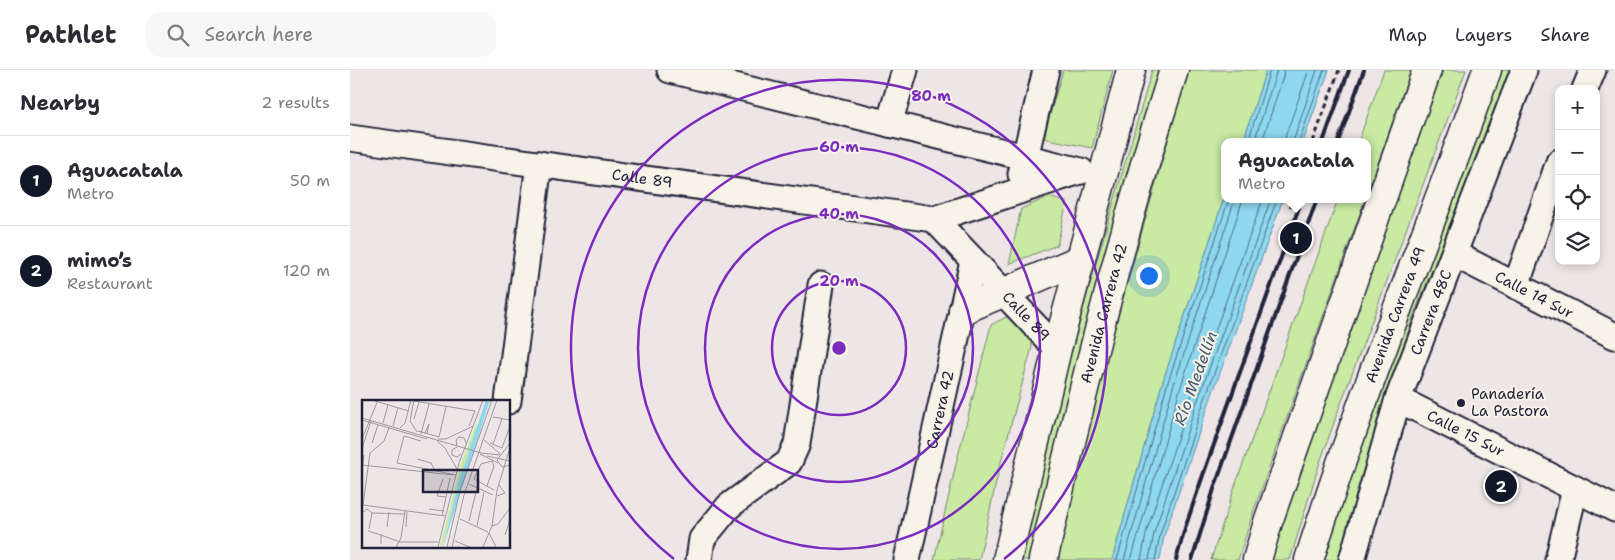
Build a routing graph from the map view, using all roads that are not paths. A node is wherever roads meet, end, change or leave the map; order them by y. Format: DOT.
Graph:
graph roads {
  1 [pos="670,70"];
  2 [pos="905,70"];
  3 [pos="1046,70"];
  4 [pos="1131,70"];
  5 [pos="1174,70"];
  6 [pos="1428,70"];
  7 [pos="1487,70"];
  8 [pos="1524,70"];
  9 [pos="1592,70"];
  10 [pos="751,80"];
  11 [pos="1586,85"];
  12 [pos="889,124"];
  13 [pos="350,138"];
  14 [pos="1025,158"];
  15 [pos="539,164"];
  16 [pos="1091,174"];
  17 [pos="1555,174"];
  18 [pos="1016,192"];
  19 [pos="934,219"];
  20 [pos="1454,254"];
  21 [pos="1081,259"];
  22 [pos="973,261"];
  23 [pos="821,285"];
  24 [pos="1516,286"];
  25 [pos="1003,292"];
  26 [pos="963,310"];
  27 [pos="1615,336"];
  28 [pos="1057,349"];
  29 [pos="1398,399"];
  30 [pos="508,400"];
  31 [pos="1575,489"];
  32 [pos="1615,509"];
  33 [pos="699,560"];
  34 [pos="907,560"];
  35 [pos="1007,560"];
  36 [pos="1044,560"];
  37 [pos="1257,560"];
  38 [pos="1309,560"];
  39 [pos="1352,560"];
  40 [pos="1558,560"];
  1 -- 10 [label="street"];
  2 -- 12 [label="street"];
  3 -- 14 [label="street"];
  4 -- 16 [label="highway"];
  5 -- 36 [label="highway, Avenida Carrera 42"];
  6 -- 37 [label="highway"];
  7 -- 38 [label="highway, Avenida Carrera 49"];
  8 -- 20 [label="street, Carrera 48C"];
  9 -- 11 [label="street"];
  10 -- 12 [label="street"];
  12 -- 14 [label="street"];
  13 -- 15 [label="street, Calle 89"];
  14 -- 16 [label="street"];
  14 -- 18 [label="street"];
  15 -- 19 [label="street, Calle 89"];
  15 -- 30 [label="street"];
  16 -- 18 [label="street, Calle 89"];
  16 -- 21 [label="highway"];
  17 -- 24 [label="street"];
  18 -- 19 [label="street, Calle 89"];
  19 -- 22 [label="street, Calle 89"];
  20 -- 24 [label="street, Calle 14 Sur"];
  20 -- 29 [label="street, Carrera 48C"];
  21 -- 25 [label="highway"];
  21 -- 28 [label="highway"];
  22 -- 25 [label="street, Calle 89"];
  22 -- 26 [label="street, Carrera 42"];
  23 -- 33 [label="street"];
  24 -- 27 [label="street, Calle 14 Sur"];
  25 -- 26 [label="highway"];
  25 -- 28 [label="street, Calle 89"];
  26 -- 34 [label="street, Carrera 42"];
  28 -- 35 [label="highway"];
  29 -- 31 [label="street, Calle 15 Sur"];
  29 -- 39 [label="street, Carrera 48C"];
  31 -- 32 [label="street, Calle 15 Sur"];
  31 -- 40 [label="street"];
}
